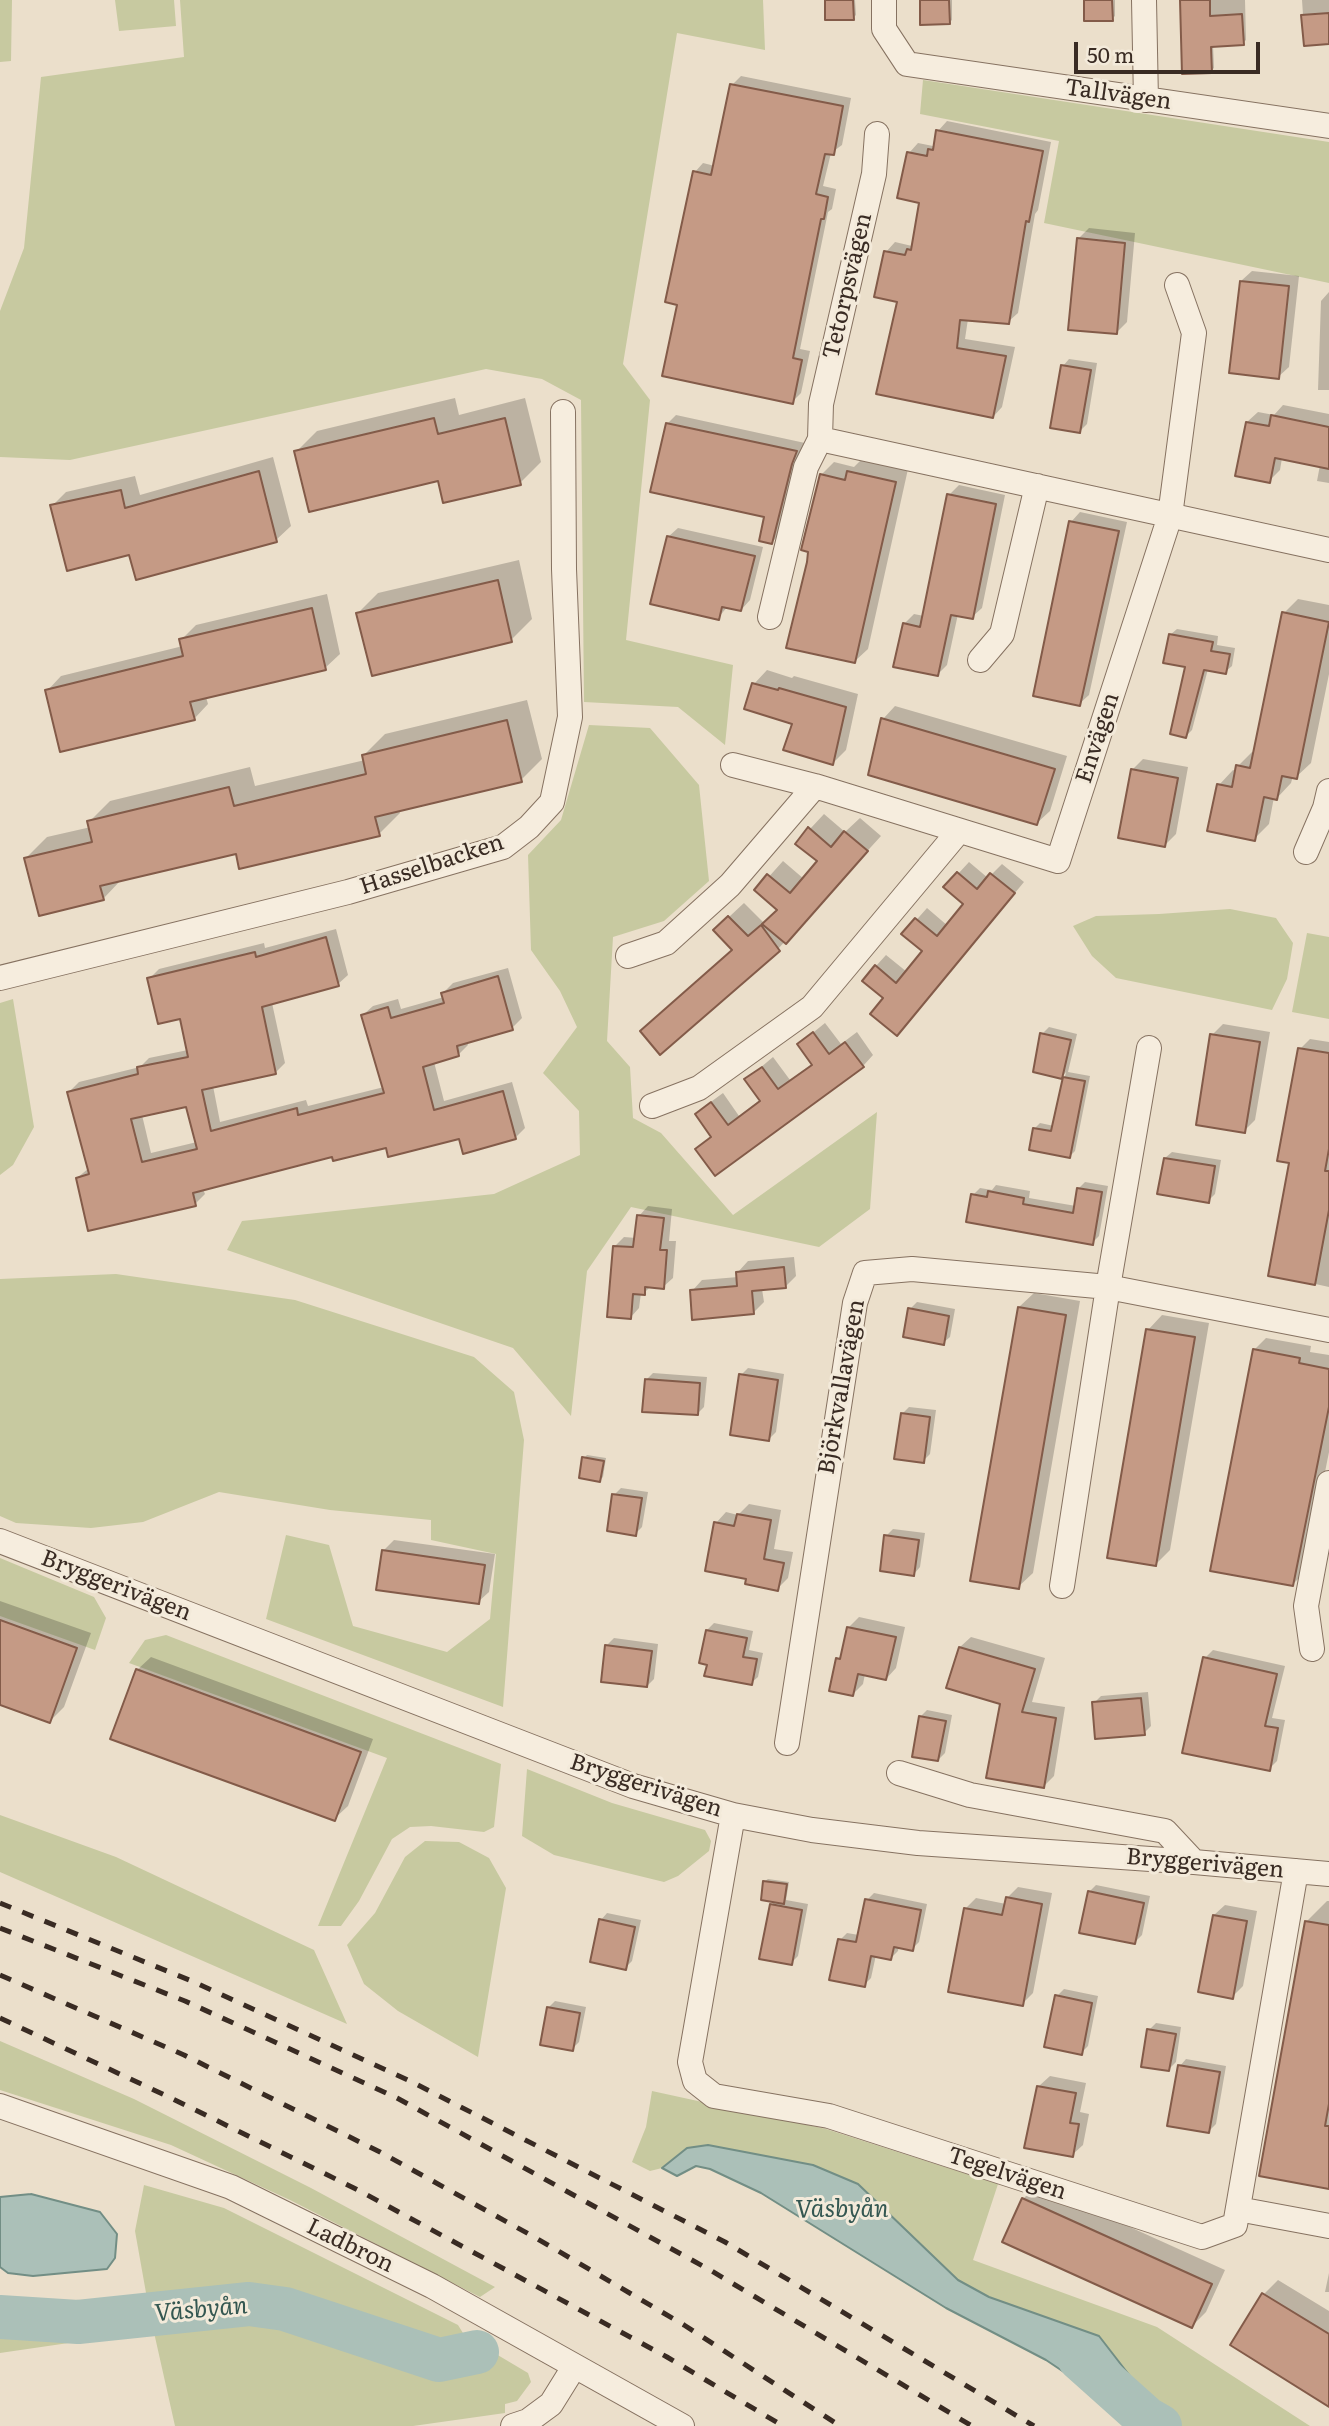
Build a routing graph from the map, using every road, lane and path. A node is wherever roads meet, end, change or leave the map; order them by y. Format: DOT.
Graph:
graph roads {
  1 [pos="884,0"];
  2 [pos="1144,0"];
  3 [pos="1146,100"];
  4 [pos="1329,126"];
  5 [pos="877,134"];
  6 [pos="1177,285"];
  7 [pos="563,412"];
  8 [pos="820,439"];
  9 [pos="1037,486"];
  10 [pos="1170,516"];
  11 [pos="1329,550"];
  12 [pos="770,617"];
  13 [pos="980,660"];
  14 [pos="733,765"];
  15 [pos="815,786"];
  16 [pos="1329,791"];
  17 [pos="959,831"];
  18 [pos="1306,852"];
  19 [pos="628,956"];
  20 [pos="0,978"];
  21 [pos="1149,1048"];
  22 [pos="652,1106"];
  23 [pos="1108,1287"];
  24 [pos="1329,1330"];
  25 [pos="1329,1483"];
  26 [pos="0,1541"];
  27 [pos="1062,1586"];
  28 [pos="1312,1649"];
  29 [pos="787,1743"];
  30 [pos="900,1773"];
  31 [pos="733,1815"];
  32 [pos="1194,1862"];
  33 [pos="1296,1871"];
  34 [pos="1329,1874"];
  35 [pos="0,2106"];
  36 [pos="1238,2209"];
  37 [pos="1329,2226"];
  38 [pos="574,2367"];
  39 [pos="513,2426"];
  40 [pos="682,2426"];
  1 -- 3 [label="street, Tallvägen"];
  2 -- 3 [label="street"];
  3 -- 4 [label="street, Tallvägen"];
  5 -- 8 [label="street, Tetorpsvägen"];
  6 -- 10 [label="street"];
  7 -- 20 [label="street, Hasselbacken"];
  8 -- 9 [label="street"];
  8 -- 12 [label="street, Tetorpsvägen"];
  9 -- 10 [label="street"];
  9 -- 13 [label="street"];
  10 -- 11 [label="street"];
  10 -- 17 [label="street, Envägen"];
  14 -- 15 [label="street, Envägen"];
  15 -- 17 [label="street, Envägen"];
  15 -- 19 [label="street"];
  16 -- 18 [label="street"];
  17 -- 22 [label="street"];
  21 -- 23 [label="street"];
  23 -- 24 [label="street, Björkvallavägen"];
  23 -- 27 [label="street"];
  23 -- 29 [label="street, Björkvallavägen"];
  25 -- 28 [label="street"];
  26 -- 31 [label="street, Bryggerivägen"];
  30 -- 32 [label="street"];
  31 -- 32 [label="street, Bryggerivägen"];
  31 -- 36 [label="street, Tegelvägen"];
  32 -- 33 [label="street, Bryggerivägen"];
  33 -- 34 [label="street, Bryggerivägen"];
  33 -- 36 [label="street"];
  35 -- 38 [label="street, Ladbron"];
  36 -- 37 [label="street"];
  38 -- 39 [label="street"];
  38 -- 40 [label="street, Ladbron"];
}
